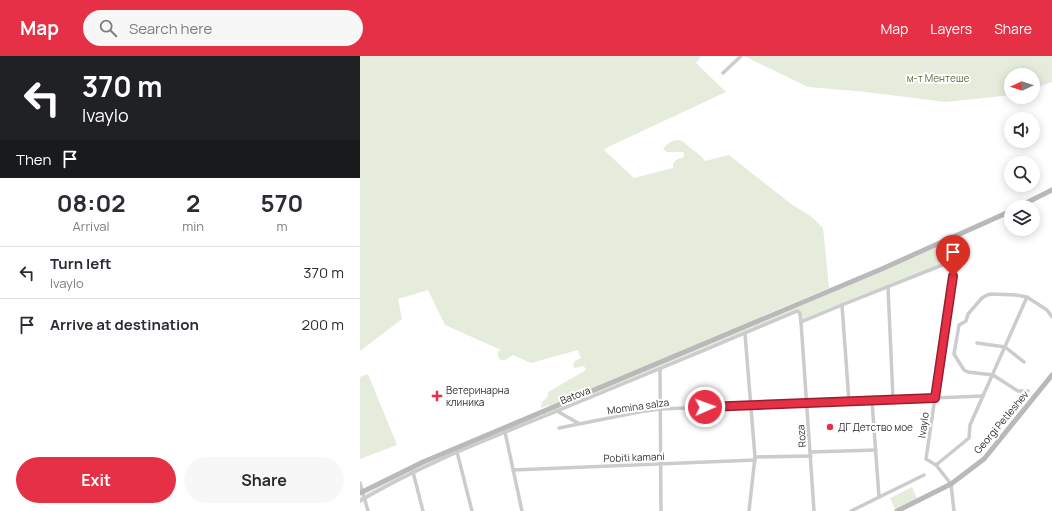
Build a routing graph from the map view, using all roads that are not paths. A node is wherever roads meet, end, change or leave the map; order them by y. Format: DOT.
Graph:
graph roads {
  1 [pos="741,56"];
  2 [pos="723,73"];
  3 [pos="1052,190"];
  4 [pos="1032,200"];
  5 [pos="1004,214"];
  6 [pos="888,287"];
  7 [pos="1027,297"];
  8 [pos="842,305"];
  9 [pos="799,312"];
  10 [pos="1052,317"];
  11 [pos="801,322"];
  12 [pos="745,334"];
  13 [pos="977,343"];
  14 [pos="1005,347"];
  15 [pos="1024,362"];
  16 [pos="660,369"];
  17 [pos="993,375"];
  18 [pos="1052,375"];
  19 [pos="1028,390"];
  20 [pos="983,396"];
  21 [pos="935,398"];
  22 [pos="893,399"];
  23 [pos="872,400"];
  24 [pos="849,402"];
  25 [pos="806,404"];
  26 [pos="751,405"];
  27 [pos="660,409"];
  28 [pos="556,411"];
  29 [pos="579,423"];
  30 [pos="559,428"];
  31 [pos="505,432"];
  32 [pos="876,450"];
  33 [pos="457,452"];
  34 [pos="811,454"];
  35 [pos="755,458"];
  36 [pos="660,464"];
  37 [pos="936,465"];
  38 [pos="513,470"];
  39 [pos="412,472"];
  40 [pos="924,475"];
  41 [pos="360,483"];
  42 [pos="951,484"];
  43 [pos="361,492"];
  44 [pos="364,498"];
  45 [pos="879,498"];
  46 [pos="360,500"];
  47 [pos="368,511"];
  48 [pos="423,511"];
  49 [pos="472,511"];
  50 [pos="522,511"];
  51 [pos="661,511"];
  52 [pos="749,511"];
  53 [pos="814,511"];
  54 [pos="851,511"];
  55 [pos="897,511"];
  56 [pos="954,511"];
  1 -- 2 [label="street"];
  3 -- 4 [label="main road"];
  5 -- 43 [label="main road"];
  6 -- 8 [label="street"];
  6 -- 21 [label="street, Ivaylo"];
  6 -- 22 [label="street"];
  7 -- 10 [label="street"];
  7 -- 14 [label="street"];
  7 -- 17 [label="street"];
  8 -- 11 [label="street"];
  8 -- 24 [label="street"];
  9 -- 11 [label="street, Roza"];
  9 -- 12 [label="street, Batova"];
  11 -- 25 [label="street, Roza"];
  12 -- 16 [label="street, Batova"];
  12 -- 26 [label="street"];
  13 -- 14 [label="street"];
  14 -- 15 [label="street"];
  14 -- 17 [label="street"];
  16 -- 27 [label="street"];
  16 -- 28 [label="street, Batova"];
  17 -- 19 [label="street"];
  17 -- 20 [label="street"];
  18 -- 42 [label="main road, Georgi Petleshev"];
  20 -- 21 [label="street, Momina salza"];
  20 -- 37 [label="street"];
  21 -- 22 [label="street, Momina salza"];
  21 -- 37 [label="street, Ivaylo"];
  22 -- 23 [label="street, Momina salza"];
  23 -- 24 [label="street, Momina salza"];
  23 -- 32 [label="street"];
  24 -- 25 [label="street, Momina salza"];
  25 -- 26 [label="street, Momina salza"];
  25 -- 34 [label="street, Roza"];
  26 -- 27 [label="street, Momina salza"];
  26 -- 35 [label="street"];
  27 -- 29 [label="street, Momina salza"];
  27 -- 36 [label="street"];
  28 -- 29 [label="street"];
  28 -- 31 [label="street, Batova"];
  29 -- 30 [label="street, Momina salza"];
  31 -- 33 [label="street, Batova"];
  31 -- 38 [label="street"];
  32 -- 34 [label="street"];
  32 -- 45 [label="street"];
  33 -- 39 [label="street, Batova"];
  33 -- 49 [label="street"];
  34 -- 35 [label="street, Pobiti kamani"];
  34 -- 53 [label="street, Roza"];
  35 -- 36 [label="street, Pobiti kamani"];
  35 -- 52 [label="street"];
  36 -- 38 [label="street, Pobiti kamani"];
  36 -- 51 [label="street"];
  37 -- 42 [label="street, Ivaylo"];
  38 -- 50 [label="street"];
  39 -- 44 [label="street, Batova"];
  39 -- 48 [label="street"];
  40 -- 45 [label="street"];
  41 -- 43 [label="street"];
  42 -- 55 [label="main road, Georgi Petleshev"];
  42 -- 56 [label="street"];
  43 -- 44 [label="street"];
  44 -- 46 [label="street, Batova"];
  44 -- 47 [label="street"];
  45 -- 54 [label="street"];
}
